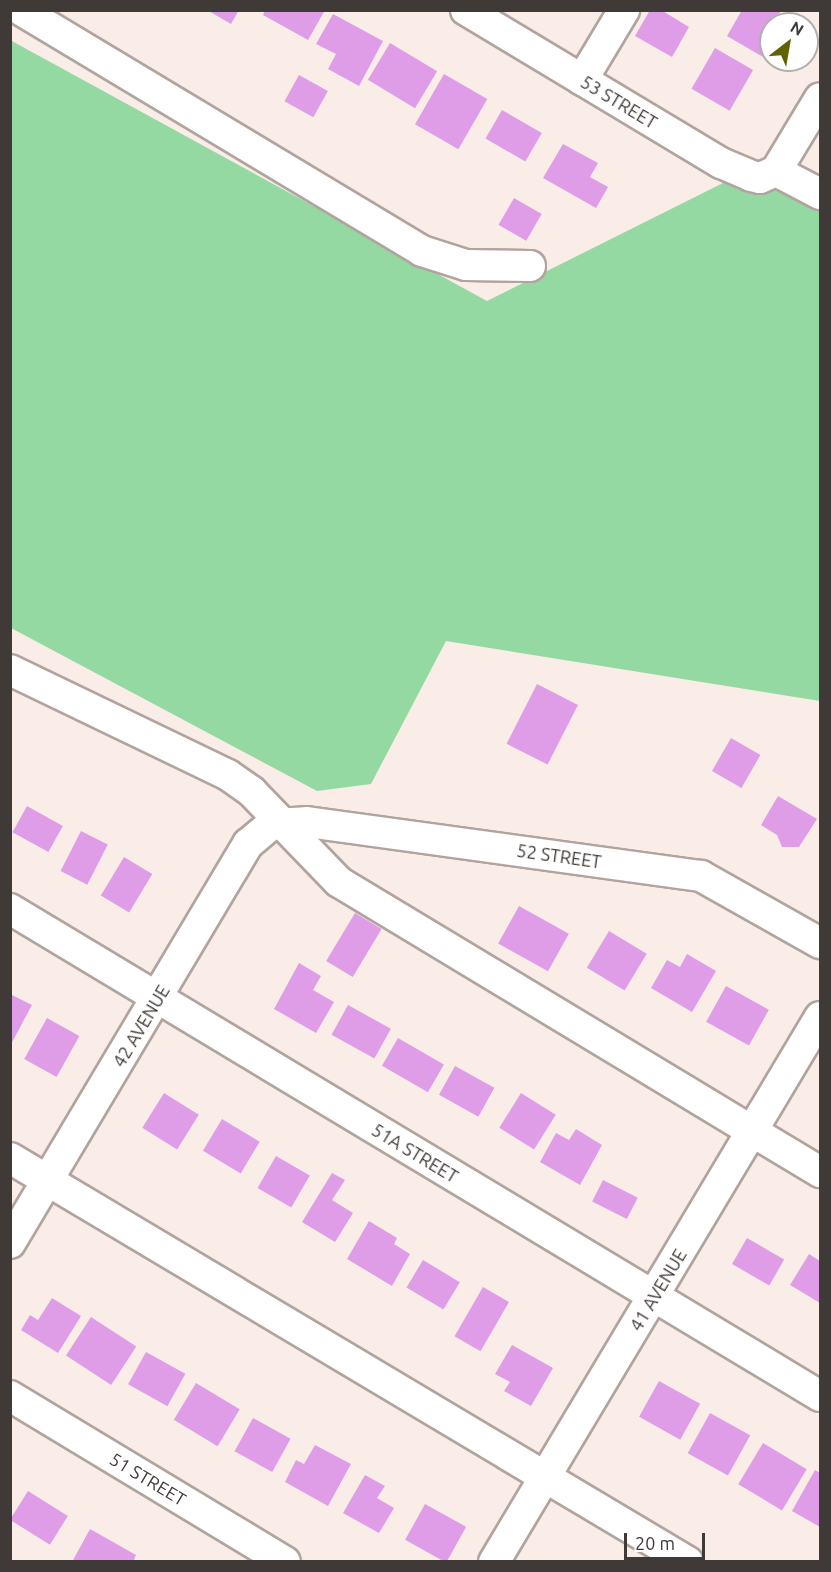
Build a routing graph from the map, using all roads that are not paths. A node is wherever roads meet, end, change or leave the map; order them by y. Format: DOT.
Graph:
graph roads {
  1 [pos="21,10"];
  2 [pos="466,10"];
  3 [pos="624,10"];
  4 [pos="582,80"];
  5 [pos="820,98"];
  6 [pos="776,171"];
  7 [pos="820,194"];
  8 [pos="530,266"];
  9 [pos="10,670"];
  10 [pos="281,822"];
  11 [pos="10,909"];
  12 [pos="820,943"];
  13 [pos="158,998"];
  14 [pos="820,1017"];
  15 [pos="753,1131"];
  16 [pos="10,1158"];
  17 [pos="820,1172"];
  18 [pos="48,1181"];
  19 [pos="10,1243"];
  20 [pos="655,1296"];
  21 [pos="10,1396"];
  22 [pos="820,1396"];
  23 [pos="546,1477"];
  24 [pos="285,1562"];
  25 [pos="494,1562"];
  26 [pos="688,1562"];
  1 -- 8 [label="street"];
  2 -- 4 [label="street, 53 STREET"];
  3 -- 4 [label="street"];
  4 -- 6 [label="street, 53 STREET"];
  5 -- 6 [label="street"];
  6 -- 7 [label="street"];
  9 -- 10 [label="street"];
  10 -- 12 [label="street, 52 STREET"];
  10 -- 13 [label="street, 42 AVENUE"];
  10 -- 15 [label="street"];
  11 -- 13 [label="street, 51A STREET"];
  13 -- 18 [label="street, 42 AVENUE"];
  13 -- 20 [label="street, 51A STREET"];
  14 -- 15 [label="street, 41 AVENUE"];
  15 -- 17 [label="street"];
  15 -- 20 [label="street, 41 AVENUE"];
  16 -- 18 [label="street"];
  18 -- 19 [label="street, 42 AVENUE"];
  18 -- 23 [label="street"];
  20 -- 22 [label="street, 51A STREET"];
  20 -- 23 [label="street, 41 AVENUE"];
  21 -- 24 [label="street, 51 STREET"];
  23 -- 25 [label="street, 41 AVENUE"];
  23 -- 26 [label="street"];
}
